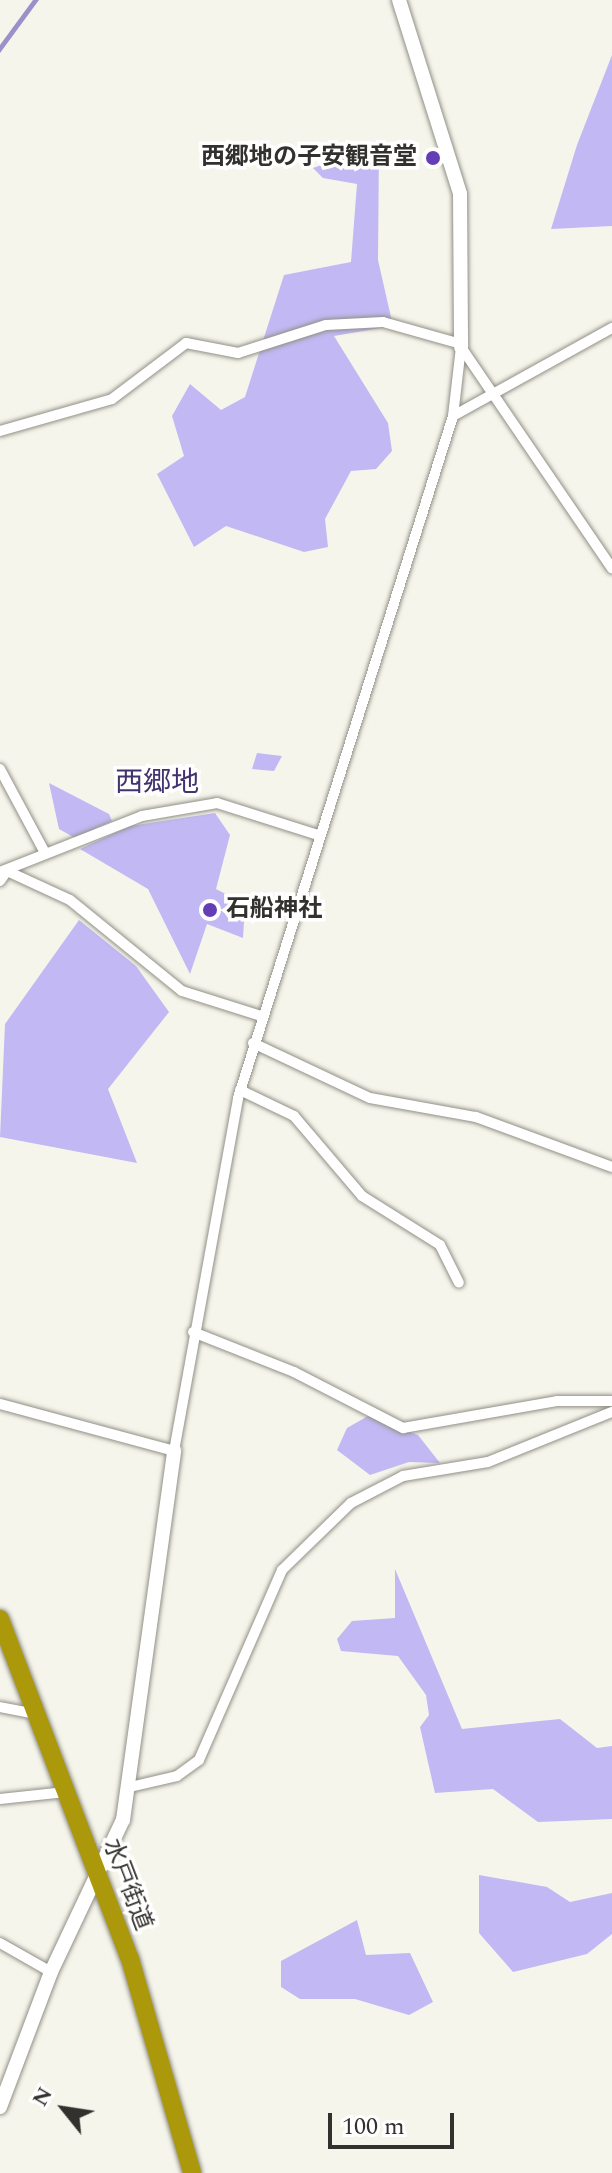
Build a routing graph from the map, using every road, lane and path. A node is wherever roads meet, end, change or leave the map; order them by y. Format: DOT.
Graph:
graph roads {
  1 [pos="399,0"];
  2 [pos="612,328"];
  3 [pos="461,346"];
  4 [pos="495,397"];
  5 [pos="453,416"];
  6 [pos="0,431"];
  7 [pos="612,568"];
  8 [pos="0,769"];
  9 [pos="318,835"];
  10 [pos="45,853"];
  11 [pos="4,871"];
  12 [pos="0,881"];
  13 [pos="261,1016"];
  14 [pos="253,1043"];
  15 [pos="240,1090"];
  16 [pos="612,1167"];
  17 [pos="459,1283"];
  18 [pos="193,1332"];
  19 [pos="612,1401"];
  20 [pos="0,1404"];
  21 [pos="612,1412"];
  22 [pos="174,1451"];
  23 [pos="0,1619"];
  24 [pos="0,1707"];
  25 [pos="36,1714"];
  26 [pos="130,1787"];
  27 [pos="66,1792"];
  28 [pos="0,1799"];
  29 [pos="97,1872"];
  30 [pos="0,1943"];
  31 [pos="51,1972"];
  32 [pos="0,2107"];
  33 [pos="192,2173"];
  1 -- 3 [label="street"];
  2 -- 4 [label="street"];
  3 -- 4 [label="street"];
  3 -- 5 [label="street"];
  3 -- 6 [label="street"];
  4 -- 5 [label="street"];
  4 -- 7 [label="street"];
  5 -- 9 [label="street"];
  8 -- 10 [label="street"];
  9 -- 10 [label="street"];
  9 -- 13 [label="street"];
  10 -- 11 [label="street"];
  11 -- 12 [label="street"];
  11 -- 13 [label="street"];
  13 -- 14 [label="street"];
  14 -- 15 [label="street"];
  14 -- 16 [label="street"];
  15 -- 17 [label="street"];
  15 -- 18 [label="street"];
  18 -- 19 [label="street"];
  18 -- 22 [label="street"];
  20 -- 22 [label="street"];
  21 -- 26 [label="street"];
  22 -- 26 [label="street"];
  23 -- 25 [label="highway, 水戸街道"];
  24 -- 25 [label="street"];
  25 -- 27 [label="highway, 水戸街道"];
  26 -- 29 [label="street"];
  27 -- 28 [label="street"];
  27 -- 29 [label="highway, 水戸街道"];
  29 -- 31 [label="street"];
  29 -- 33 [label="highway, 水戸街道"];
  30 -- 31 [label="street"];
  31 -- 32 [label="street"];
}
